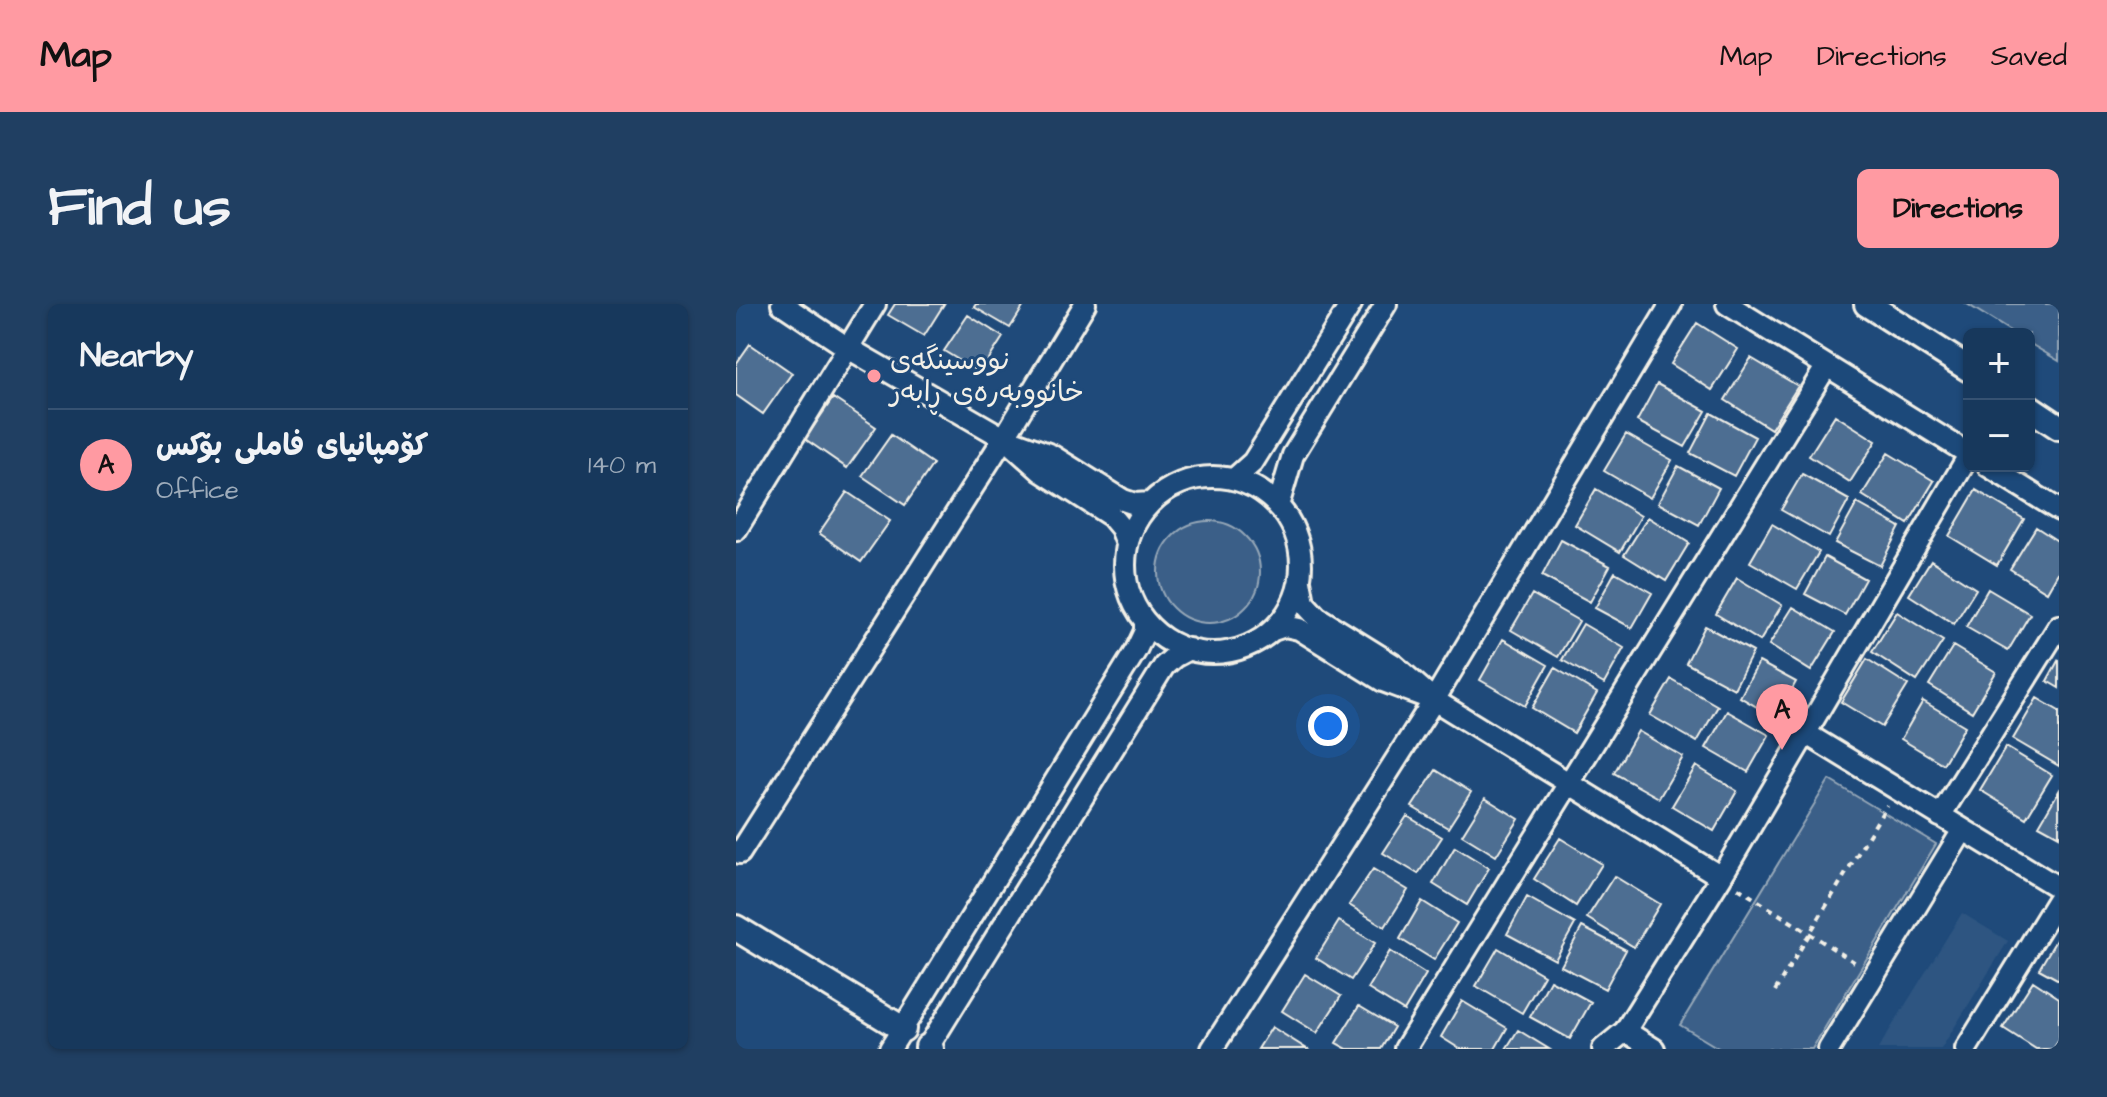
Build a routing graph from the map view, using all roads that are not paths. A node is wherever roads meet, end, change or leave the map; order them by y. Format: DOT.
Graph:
graph roads {
  1 [pos="782,304"];
  2 [pos="875,304"];
  3 [pos="1085,304"];
  4 [pos="1351,304"];
  5 [pos="1386,304"];
  6 [pos="1671,304"];
  7 [pos="1727,304"];
  8 [pos="1867,304"];
  9 [pos="848,348"];
  10 [pos="1963,365"];
  11 [pos="1826,367"];
  12 [pos="2035,411"];
  13 [pos="2059,427"];
  14 [pos="1004,438"];
  15 [pos="1963,450"];
  16 [pos="1963,464"];
  17 [pos="1998,472"];
  18 [pos="1234,479"];
  19 [pos="1150,503"];
  20 [pos="1278,506"];
  21 [pos="2059,510"];
  22 [pos="736,530"];
  23 [pos="1127,544"];
  24 [pos="1300,581"];
  25 [pos="1145,621"];
  26 [pos="2059,626"];
  27 [pos="1273,630"];
  28 [pos="1189,649"];
  29 [pos="1434,700"];
  30 [pos="1805,733"];
  31 [pos="1570,783"];
  32 [pos="1940,816"];
  33 [pos="1963,830"];
  34 [pos="736,851"];
  35 [pos="1721,877"];
  36 [pos="2059,888"];
  37 [pos="2059,898"];
  38 [pos="736,928"];
  39 [pos="1625,1031"];
  40 [pos="896,1039"];
  41 [pos="1974,1046"];
  42 [pos="929,1048"];
  43 [pos="1212,1049"];
  44 [pos="1405,1049"];
  45 [pos="1603,1049"];
  46 [pos="1654,1049"];
  47 [pos="1829,1049"];
  1 -- 9 [label="street"];
  2 -- 9 [label="street"];
  3 -- 14 [label="street"];
  4 -- 18 [label="street"];
  5 -- 20 [label="street"];
  6 -- 29 [label="street"];
  7 -- 11 [label="street"];
  8 -- 10 [label="street"];
  9 -- 14 [label="street"];
  9 -- 22 [label="street"];
  11 -- 15 [label="street"];
  11 -- 31 [label="street"];
  12 -- 13 [label="street"];
  14 -- 19 [label="street"];
  14 -- 23 [label="street"];
  14 -- 34 [label="street"];
  16 -- 30 [label="street"];
  17 -- 21 [label="street"];
  18 -- 19 [label="street"];
  18 -- 20 [label="street"];
  19 -- 23 [label="street"];
  20 -- 24 [label="street"];
  23 -- 25 [label="street"];
  24 -- 27 [label="street"];
  24 -- 29 [label="street"];
  25 -- 28 [label="street"];
  25 -- 40 [label="street"];
  26 -- 32 [label="street"];
  27 -- 28 [label="street"];
  27 -- 29 [label="street"];
  28 -- 42 [label="street"];
  29 -- 31 [label="street"];
  29 -- 43 [label="street"];
  30 -- 32 [label="street"];
  30 -- 35 [label="street"];
  31 -- 35 [label="street"];
  31 -- 44 [label="street"];
  32 -- 33 [label="street"];
  33 -- 36 [label="street"];
  33 -- 47 [label="street"];
  35 -- 39 [label="street"];
  37 -- 41 [label="street"];
  38 -- 40 [label="street"];
  39 -- 45 [label="street"];
  39 -- 46 [label="street"];
}
